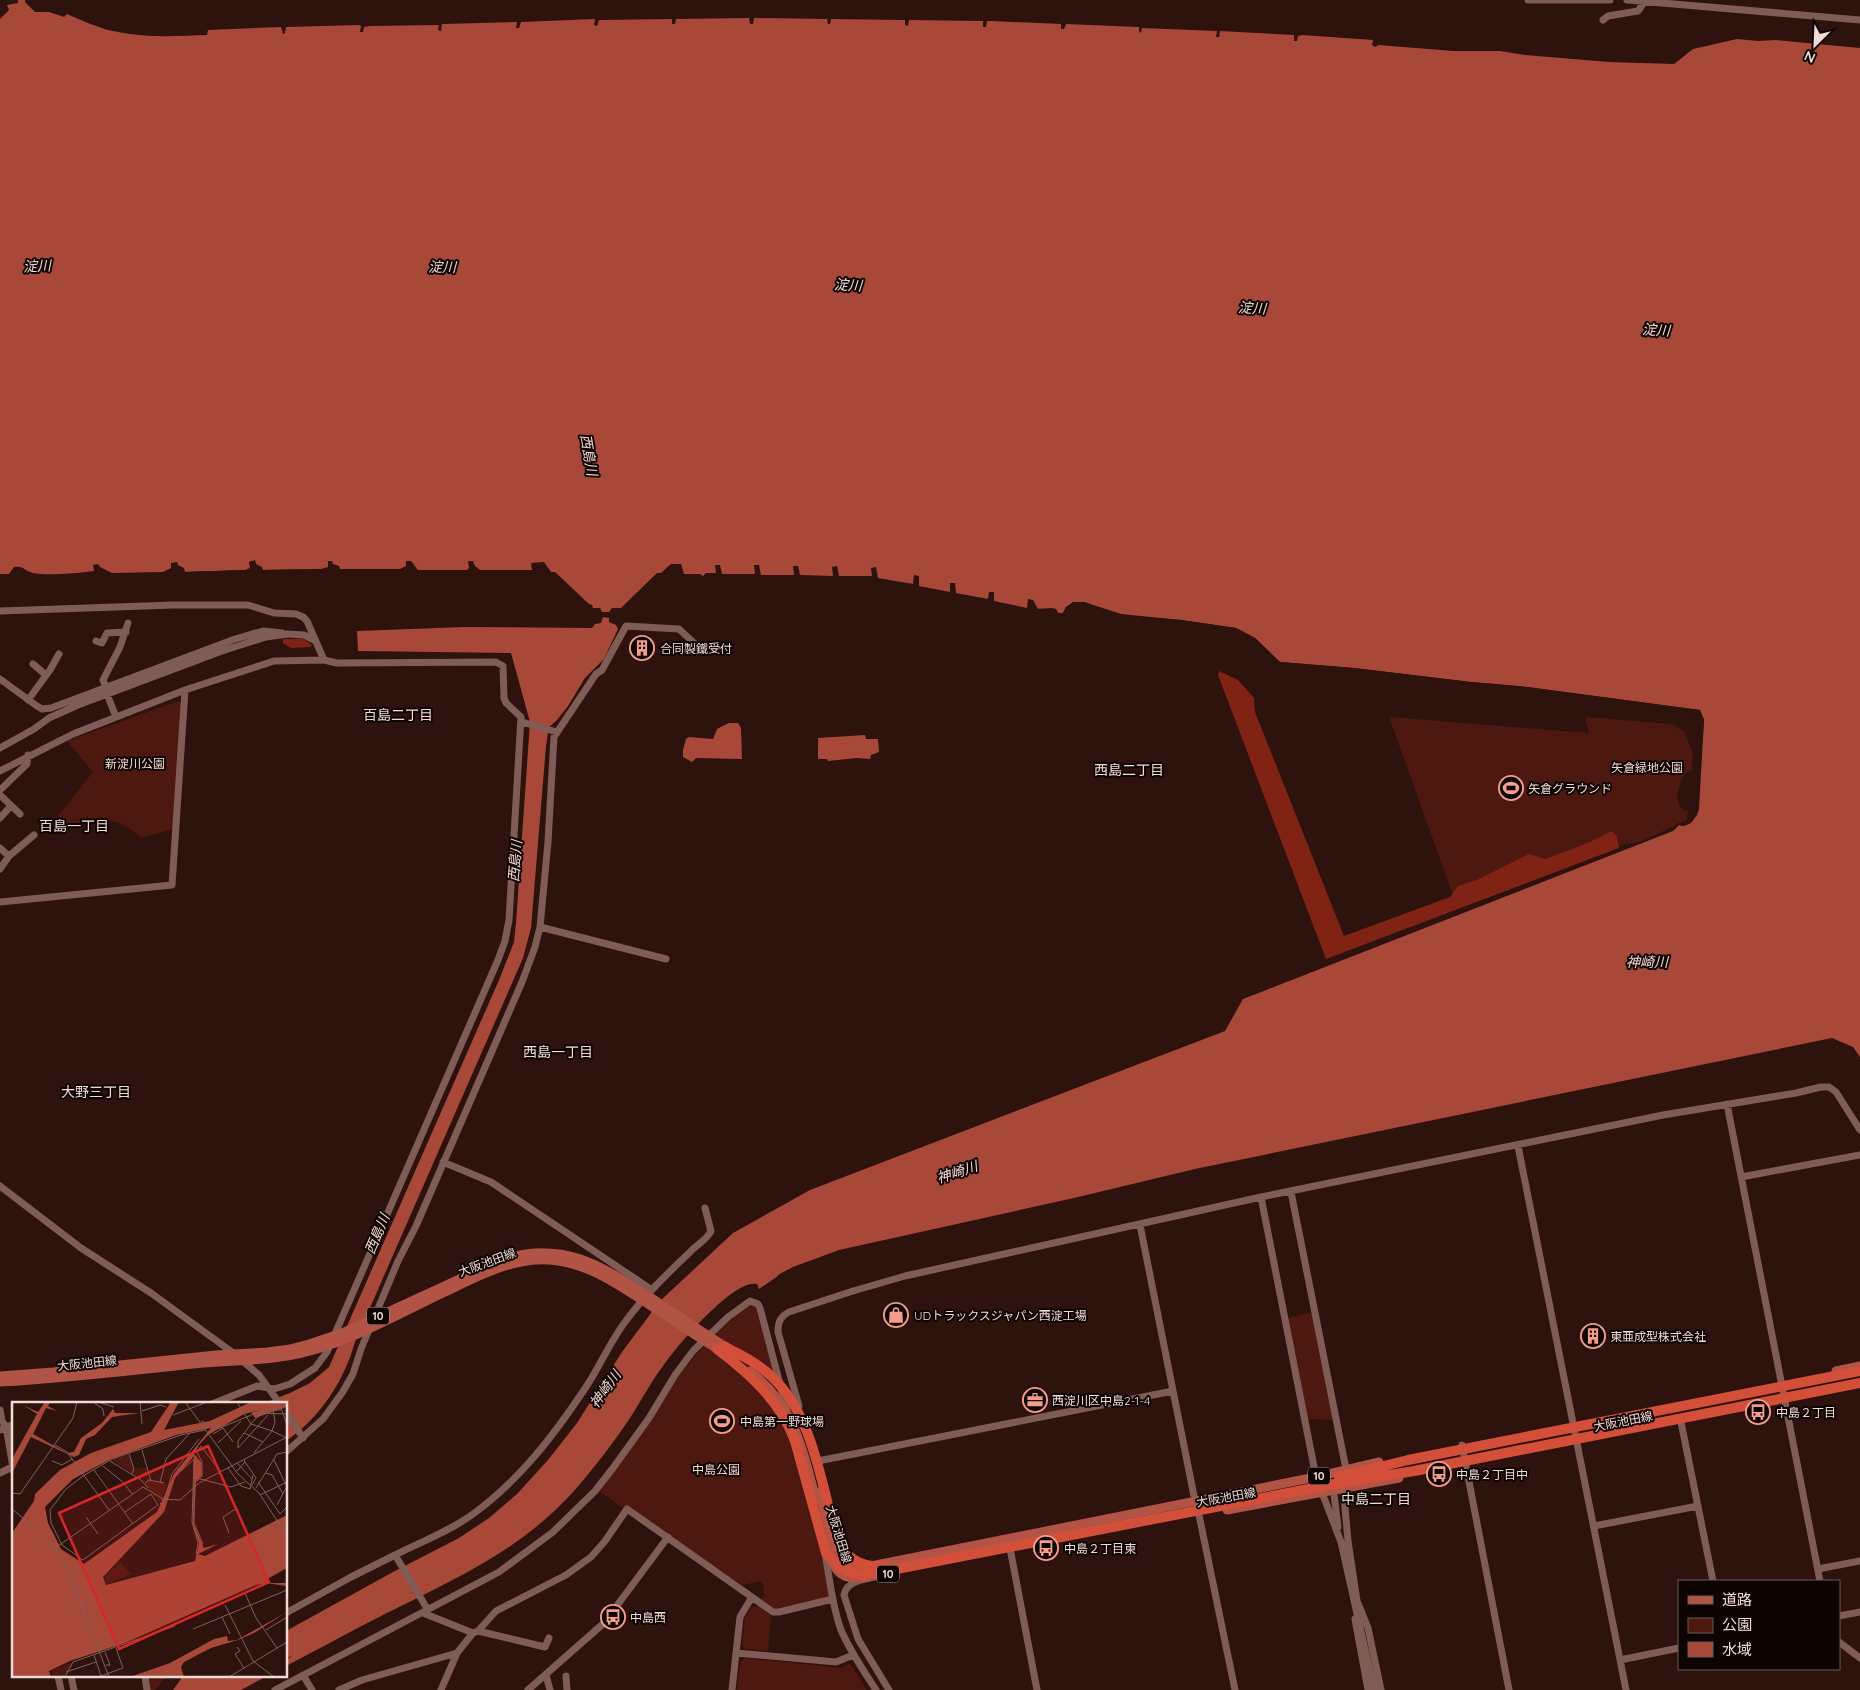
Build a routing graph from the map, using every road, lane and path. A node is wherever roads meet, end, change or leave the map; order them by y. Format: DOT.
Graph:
graph roads {
  1 [pos="1528,0"];
  2 [pos="1610,0"];
  3 [pos="1627,0"];
  4 [pos="1645,1"];
  5 [pos="1603,20"];
  6 [pos="1860,20"];
  7 [pos="0,611"];
  8 [pos="128,623"];
  9 [pos="126,632"];
  10 [pos="314,640"];
  11 [pos="96,641"];
  12 [pos="694,643"];
  13 [pos="60,654"];
  14 [pos="324,660"];
  15 [pos="33,664"];
  16 [pos="46,675"];
  17 [pos="0,679"];
  18 [pos="106,690"];
  19 [pos="185,690"];
  20 [pos="26,699"];
  21 [pos="116,717"];
  22 [pos="49,718"];
  23 [pos="526,723"];
  24 [pos="553,732"];
  25 [pos="0,748"];
  26 [pos="28,755"];
  27 [pos="0,771"];
  28 [pos="0,790"];
  29 [pos="0,795"];
  30 [pos="11,806"];
  31 [pos="20,814"];
  32 [pos="0,818"];
  33 [pos="34,836"];
  34 [pos="0,848"];
  35 [pos="9,856"];
  36 [pos="0,869"];
  37 [pos="0,902"];
  38 [pos="540,927"];
  39 [pos="666,959"];
  40 [pos="1727,1104"];
  41 [pos="1860,1130"];
  42 [pos="1518,1146"];
  43 [pos="1860,1155"];
  44 [pos="443,1162"];
  45 [pos="1741,1177"];
  46 [pos="0,1186"];
  47 [pos="1291,1192"];
  48 [pos="1262,1197"];
  49 [pos="706,1208"];
  50 [pos="1140,1225"];
  51 [pos="652,1290"];
  52 [pos="721,1348"];
  53 [pos="1860,1366"];
  54 [pos="1860,1371"];
  55 [pos="0,1376"];
  56 [pos="0,1382"];
  57 [pos="1781,1382"];
  58 [pos="1860,1383"];
  59 [pos="269,1388"];
  60 [pos="1860,1388"];
  61 [pos="1830,1389"];
  62 [pos="1173,1391"];
  63 [pos="278,1400"];
  64 [pos="217,1402"];
  65 [pos="1786,1402"];
  66 [pos="0,1410"];
  67 [pos="288,1415"];
  68 [pos="1620,1422"];
  69 [pos="1681,1422"];
  70 [pos="3,1428"];
  71 [pos="1575,1433"];
  72 [pos="302,1436"];
  73 [pos="1462,1445"];
  74 [pos="288,1450"];
  75 [pos="818,1461"];
  76 [pos="1466,1465"];
  77 [pos="12,1466"];
  78 [pos="1357,1467"];
  79 [pos="1346,1469"];
  80 [pos="1316,1477"];
  81 [pos="1342,1489"];
  82 [pos="1333,1491"];
  83 [pos="1322,1493"];
  84 [pos="1195,1501"];
  85 [pos="819,1503"];
  86 [pos="1698,1506"];
  87 [pos="1199,1515"];
  88 [pos="1594,1526"];
  89 [pos="668,1538"];
  90 [pos="1008,1538"];
  91 [pos="1341,1542"];
  92 [pos="1011,1552"];
  93 [pos="396,1556"];
  94 [pos="1860,1561"];
  95 [pos="851,1566"];
  96 [pos="927,1568"];
  97 [pos="1818,1569"];
  98 [pos="1713,1580"];
  99 [pos="1820,1580"];
  100 [pos="752,1597"];
  101 [pos="833,1599"];
  102 [pos="1356,1604"];
  103 [pos="426,1610"];
  104 [pos="288,1612"];
  105 [pos="1860,1612"];
  106 [pos="1840,1616"];
  107 [pos="476,1632"];
  108 [pos="549,1638"];
  109 [pos="1840,1643"];
  110 [pos="1678,1648"];
  111 [pos="457,1652"];
  112 [pos="736,1653"];
  113 [pos="853,1655"];
  114 [pos="1860,1658"];
  115 [pos="1620,1660"];
  116 [pos="303,1675"];
  117 [pos="546,1675"];
  118 [pos="566,1676"];
  119 [pos="275,1690"];
  120 [pos="312,1690"];
  121 [pos="339,1690"];
  122 [pos="441,1690"];
  123 [pos="528,1690"];
  124 [pos="550,1690"];
  125 [pos="568,1690"];
  126 [pos="732,1690"];
  127 [pos="876,1690"];
  128 [pos="889,1690"];
  129 [pos="1037,1690"];
  130 [pos="1235,1690"];
  131 [pos="1368,1690"];
  132 [pos="1374,1690"];
  133 [pos="1381,1690"];
  134 [pos="1509,1690"];
  135 [pos="1626,1690"];
  1 -- 2 [label="street"];
  3 -- 4 [label="street"];
  4 -- 5 [label="street"];
  4 -- 6 [label="street"];
  7 -- 10 [label="street"];
  8 -- 9 [label="street"];
  9 -- 11 [label="street"];
  9 -- 18 [label="street"];
  10 -- 14 [label="street"];
  10 -- 18 [label="street"];
  12 -- 24 [label="street"];
  13 -- 16 [label="street"];
  14 -- 19 [label="street"];
  14 -- 23 [label="street"];
  15 -- 16 [label="street"];
  16 -- 20 [label="street"];
  17 -- 20 [label="street"];
  18 -- 20 [label="street"];
  18 -- 21 [label="street"];
  18 -- 22 [label="street"];
  19 -- 21 [label="street"];
  19 -- 37 [label="street"];
  20 -- 22 [label="street"];
  21 -- 26 [label="street"];
  22 -- 25 [label="street"];
  23 -- 24 [label="street"];
  23 -- 59 [label="street"];
  24 -- 38 [label="street"];
  26 -- 27 [label="street"];
  26 -- 28 [label="street"];
  29 -- 30 [label="street"];
  30 -- 31 [label="street"];
  30 -- 32 [label="street"];
  33 -- 35 [label="street"];
  34 -- 35 [label="street"];
  35 -- 36 [label="street"];
  38 -- 39 [label="street"];
  38 -- 44 [label="street"];
  40 -- 41 [label="street"];
  40 -- 42 [label="street"];
  40 -- 45 [label="street"];
  42 -- 47 [label="street"];
  42 -- 71 [label="street"];
  43 -- 45 [label="street"];
  44 -- 51 [label="street"];
  44 -- 72 [label="street"];
  45 -- 57 [label="street"];
  46 -- 59 [label="street"];
  47 -- 48 [label="street"];
  47 -- 79 [label="street"];
  48 -- 50 [label="street"];
  48 -- 80 [label="street"];
  49 -- 51 [label="street"];
  50 -- 62 [label="street"];
  50 -- 75 [label="street"];
  51 -- 93 [label="street"];
  52 -- 55 [label="main road, 大阪池田線 / 10"];
  52 -- 56 [label="main road, 大阪池田線 / 10"];
  52 -- 61 [label="highway"];
  52 -- 68 [label="highway"];
  52 -- 85 [label="main road, 大阪池田線 / 10"];
  53 -- 57 [label="main road, 大阪池田線 / 10"];
  54 -- 68 [label="highway"];
  57 -- 65 [label="street"];
  57 -- 71 [label="main road, 大阪池田線 / 10"];
  58 -- 61 [label="highway"];
  59 -- 63 [label="street"];
  59 -- 64 [label="street"];
  60 -- 65 [label="main road, 大阪池田線 / 10"];
  61 -- 68 [label="highway"];
  62 -- 75 [label="street"];
  62 -- 84 [label="street"];
  65 -- 69 [label="main road, 大阪池田線 / 10"];
  65 -- 97 [label="street"];
  66 -- 70 [label="street"];
  67 -- 72 [label="street"];
  68 -- 71 [label="highway"];
  68 -- 78 [label="highway"];
  69 -- 71 [label="main road, 大阪池田線 / 10"];
  69 -- 86 [label="street"];
  70 -- 77 [label="street"];
  71 -- 73 [label="main road, 大阪池田線 / 10"];
  71 -- 76 [label="main road, 大阪池田線 / 10"];
  71 -- 88 [label="street"];
  72 -- 74 [label="street"];
  73 -- 76 [label="street"];
  73 -- 78 [label="main road, 大阪池田線 / 10"];
  75 -- 95 [label="street"];
  76 -- 81 [label="main road, 大阪池田線 / 10"];
  76 -- 134 [label="street"];
  78 -- 79 [label="main road, 大阪池田線 / 10"];
  79 -- 80 [label="main road, 大阪池田線 / 10"];
  79 -- 81 [label="street"];
  79 -- 82 [label="street"];
  80 -- 83 [label="street"];
  80 -- 84 [label="main road, 大阪池田線 / 10"];
  81 -- 82 [label="main road, 大阪池田線 / 10"];
  81 -- 102 [label="street"];
  82 -- 83 [label="main road, 大阪池田線 / 10"];
  82 -- 91 [label="street"];
  83 -- 87 [label="main road, 大阪池田線 / 10"];
  83 -- 91 [label="street"];
  84 -- 87 [label="street"];
  84 -- 90 [label="main road, 大阪池田線 / 10"];
  85 -- 95 [label="main road, 大阪池田線 / 10"];
  85 -- 96 [label="main road, 大阪池田線 / 10"];
  86 -- 88 [label="street"];
  86 -- 98 [label="street"];
  87 -- 92 [label="main road, 大阪池田線 / 10"];
  87 -- 130 [label="street"];
  88 -- 115 [label="street"];
  89 -- 100 [label="street"];
  89 -- 107 [label="street"];
  89 -- 117 [label="street"];
  90 -- 92 [label="street"];
  90 -- 95 [label="main road, 大阪池田線 / 10"];
  91 -- 102 [label="street"];
  92 -- 96 [label="main road, 大阪池田線 / 10"];
  92 -- 129 [label="street"];
  93 -- 103 [label="street"];
  93 -- 104 [label="street"];
  94 -- 97 [label="street"];
  96 -- 128 [label="street"];
  97 -- 99 [label="street"];
  100 -- 101 [label="street"];
  100 -- 112 [label="street"];
  101 -- 103 [label="street"];
  101 -- 113 [label="street"];
  102 -- 131 [label="street"];
  102 -- 132 [label="street"];
  102 -- 133 [label="street"];
  103 -- 107 [label="street"];
  103 -- 116 [label="street"];
  105 -- 106 [label="street"];
  107 -- 108 [label="street"];
  107 -- 111 [label="street"];
  109 -- 114 [label="street"];
  110 -- 115 [label="street"];
  111 -- 121 [label="street"];
  111 -- 122 [label="street"];
  112 -- 113 [label="street"];
  112 -- 126 [label="street"];
  113 -- 127 [label="street"];
  115 -- 135 [label="street"];
  116 -- 119 [label="street"];
  116 -- 120 [label="street"];
  117 -- 123 [label="street"];
  117 -- 124 [label="street"];
  118 -- 125 [label="street"];
}
